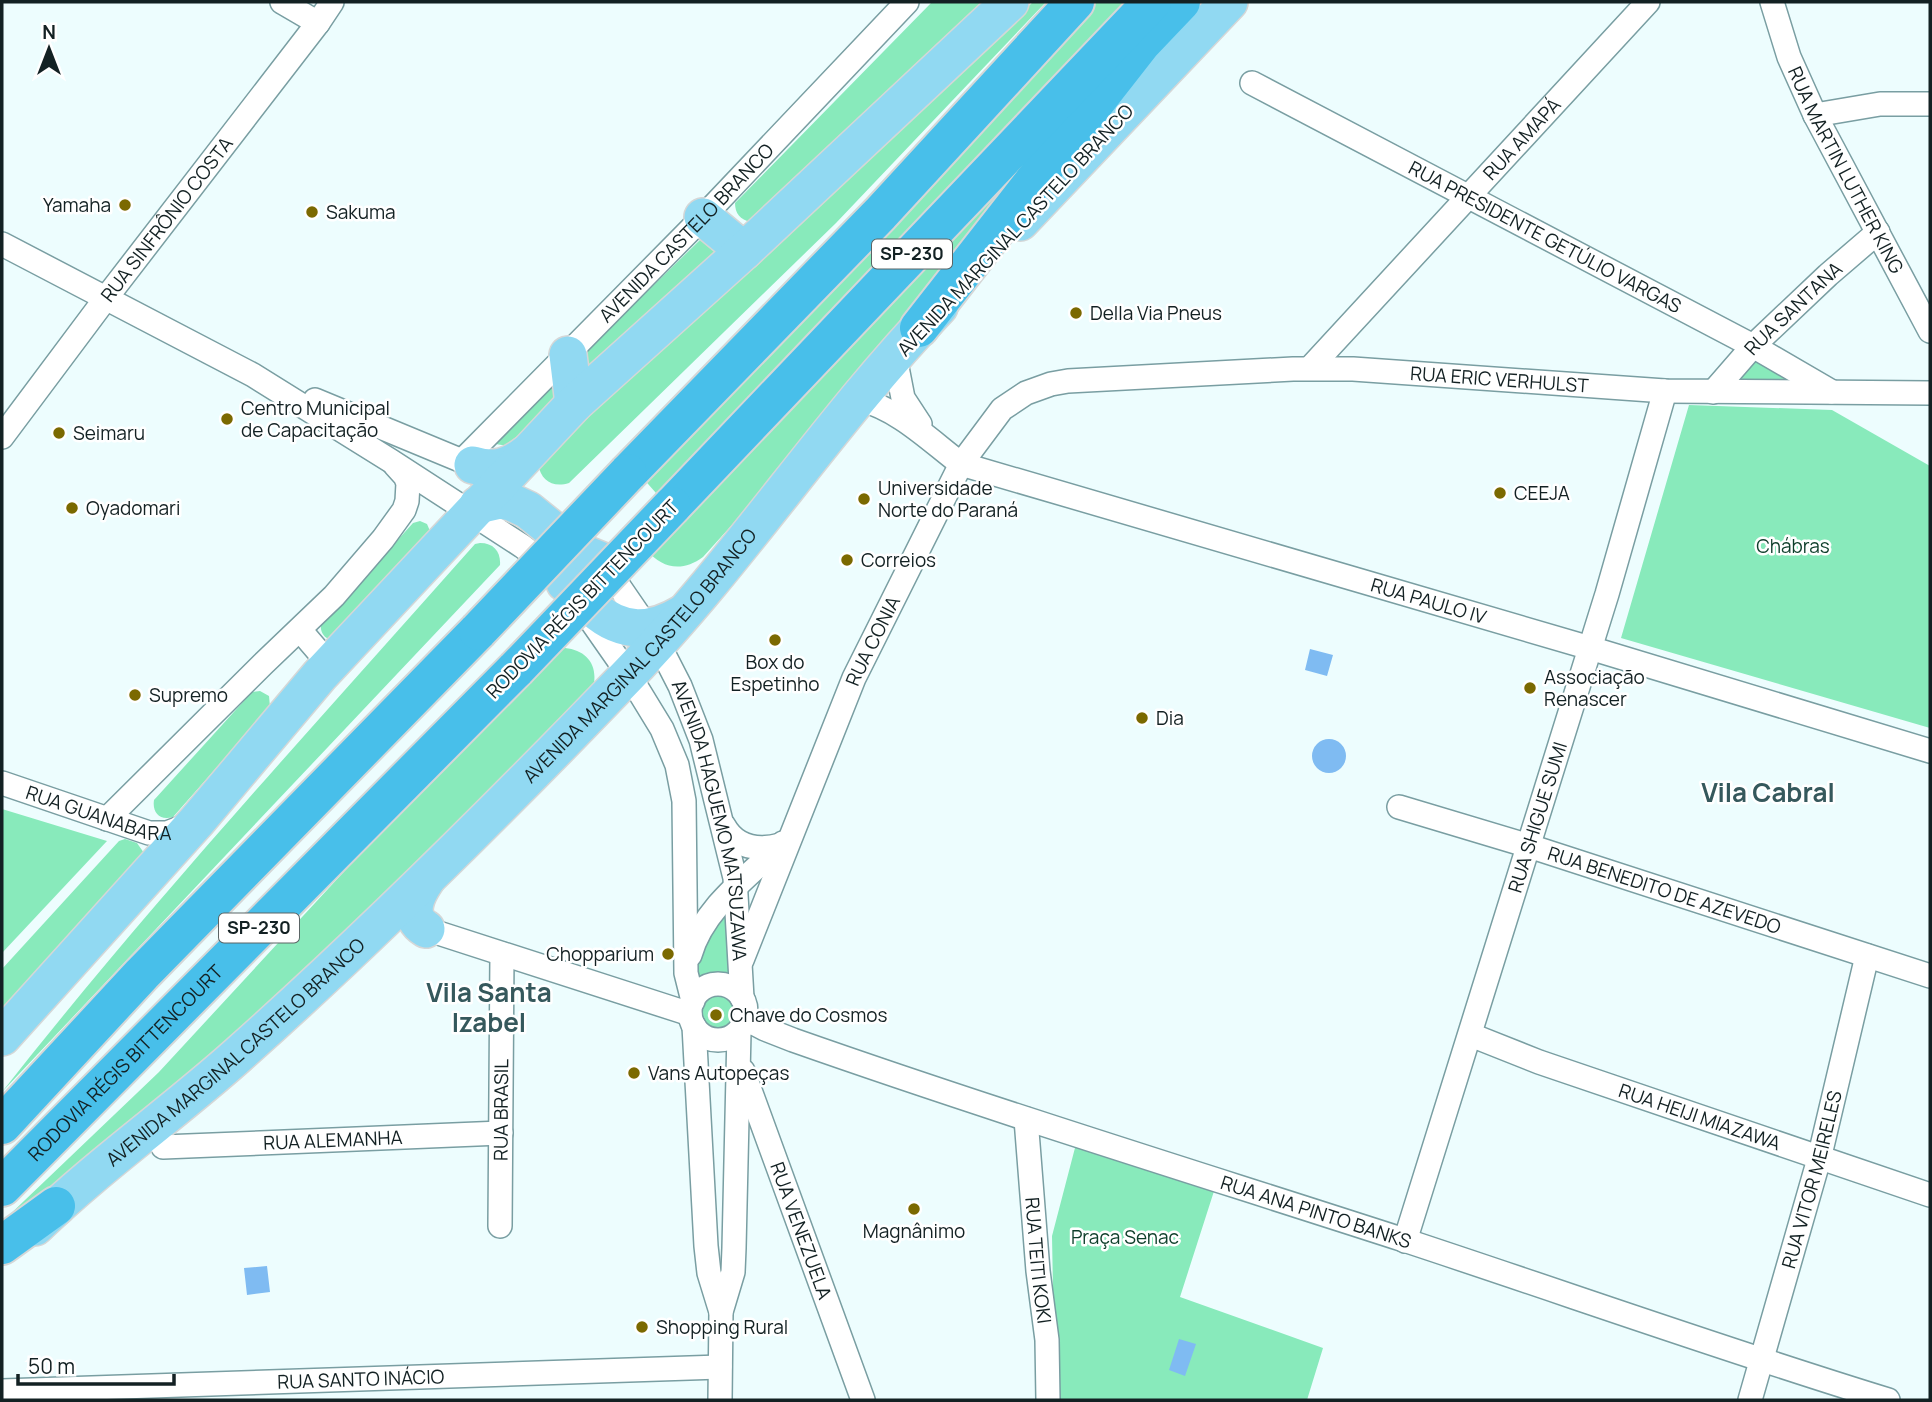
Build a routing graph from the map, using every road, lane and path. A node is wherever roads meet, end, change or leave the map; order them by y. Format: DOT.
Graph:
graph roads {
  1 [pos="282,2"];
  2 [pos="332,2"];
  3 [pos="907,2"];
  4 [pos="1010,2"];
  5 [pos="1075,2"];
  6 [pos="1153,2"];
  7 [pos="1181,2"];
  8 [pos="1229,2"];
  9 [pos="1648,2"];
  10 [pos="1772,2"];
  11 [pos="318,23"];
  12 [pos="1252,83"];
  13 [pos="1930,104"];
  14 [pos="1815,114"];
  15 [pos="1469,198"];
  16 [pos="702,218"];
  17 [pos="1878,232"];
  18 [pos="2,244"];
  19 [pos="744,251"];
  20 [pos="106,298"];
  21 [pos="919,328"];
  22 [pos="1930,331"];
  23 [pos="1753,346"];
  24 [pos="568,355"];
  25 [pos="895,358"];
  26 [pos="1310,368"];
  27 [pos="253,375"];
  28 [pos="1068,381"];
  29 [pos="1665,391"];
  30 [pos="1713,392"];
  31 [pos="1835,393"];
  32 [pos="1930,393"];
  33 [pos="859,399"];
  34 [pos="573,404"];
  35 [pos="2,437"];
  36 [pos="930,441"];
  37 [pos="391,461"];
  38 [pos="961,464"];
  39 [pos="491,465"];
  40 [pos="474,509"];
  41 [pos="602,561"];
  42 [pos="565,583"];
  43 [pos="300,631"];
  44 [pos="654,636"];
  45 [pos="1590,648"];
  46 [pos="330,665"];
  47 [pos="629,675"];
  48 [pos="1930,751"];
  49 [pos="2,783"];
  50 [pos="1399,807"];
  51 [pos="107,819"];
  52 [pos="197,821"];
  53 [pos="722,823"];
  54 [pos="785,842"];
  55 [pos="1528,846"];
  56 [pos="427,878"];
  57 [pos="736,887"];
  58 [pos="426,929"];
  59 [pos="372,932"];
  60 [pos="502,954"];
  61 [pos="1867,956"];
  62 [pos="742,960"];
  63 [pos="686,973"];
  64 [pos="1930,976"];
  65 [pos="692,1014"];
  66 [pos="742,1016"];
  67 [pos="1471,1035"];
  68 [pos="2,1037"];
  69 [pos="739,1062"];
  70 [pos="1026,1119"];
  71 [pos="2,1125"];
  72 [pos="501,1133"];
  73 [pos="163,1147"];
  74 [pos="1819,1159"];
  75 [pos="2,1187"];
  76 [pos="1930,1195"];
  77 [pos="57,1206"];
  78 [pos="500,1226"];
  79 [pos="1405,1241"];
  80 [pos="2,1245"];
  81 [pos="2,1259"];
  82 [pos="721,1312"];
  83 [pos="1761,1361"];
  84 [pos="720,1367"];
  85 [pos="2,1391"];
  86 [pos="720,1400"];
  87 [pos="863,1400"];
  88 [pos="1048,1400"];
  89 [pos="1750,1400"];
  90 [pos="1888,1400"];
  1 -- 11 [label="street"];
  2 -- 11 [label="street, RUA SINFRÔNIO COSTA"];
  3 -- 16 [label="street, AVENIDA CASTELO BRANCO"];
  4 -- 19 [label="main road"];
  5 -- 71 [label="highway, SP-230, bridge"];
  6 -- 75 [label="highway, RODOVIA RÉGIS BITTENCOURT / SP-230, bridge"];
  7 -- 21 [label="highway"];
  8 -- 21 [label="main road, AVENIDA MARGINAL CASTELO BRANCO"];
  9 -- 15 [label="street, RUA AMAPÁ"];
  10 -- 14 [label="street, RUA MARTIN LUTHER KING"];
  11 -- 20 [label="street, RUA SINFRÔNIO COSTA"];
  12 -- 15 [label="street, RUA PRESIDENTE GETÚLIO VARGAS"];
  13 -- 14 [label="street"];
  14 -- 17 [label="street, RUA MARTIN LUTHER KING"];
  15 -- 23 [label="street, RUA PRESIDENTE GETÚLIO VARGAS"];
  15 -- 26 [label="street, RUA AMAPÁ"];
  16 -- 19 [label="main road"];
  16 -- 24 [label="street, AVENIDA CASTELO BRANCO"];
  17 -- 22 [label="street, RUA MARTIN LUTHER KING"];
  17 -- 23 [label="street, RUA SANTANA"];
  18 -- 20 [label="street, AVENIDA HAGUEMO MATSUZAWA"];
  19 -- 34 [label="main road"];
  20 -- 27 [label="street, AVENIDA HAGUEMO MATSUZAWA"];
  20 -- 35 [label="street, RUA SINFRÔNIO COSTA"];
  21 -- 25 [label="main road, AVENIDA MARGINAL CASTELO BRANCO"];
  23 -- 30 [label="street, RUA SANTANA"];
  23 -- 31 [label="street, RUA PRESIDENTE GETÚLIO VARGAS"];
  24 -- 34 [label="main road"];
  24 -- 39 [label="street, AVENIDA CASTELO BRANCO"];
  25 -- 33 [label="main road, AVENIDA MARGINAL CASTELO BRANCO"];
  25 -- 36 [label="street, RUA PAULO IV"];
  26 -- 28 [label="street, RUA ERIC VERHULST"];
  26 -- 29 [label="street, RUA ERIC VERHULST"];
  27 -- 37 [label="street, AVENIDA HAGUEMO MATSUZAWA"];
  27 -- 39 [label="street, AVENIDA HAGUEMO MATSUZAWA"];
  28 -- 38 [label="street, RUA CONIA"];
  29 -- 30 [label="street, RUA ERIC VERHULST"];
  29 -- 45 [label="street, RUA SHIGUE SUMI"];
  30 -- 31 [label="street, RUA ERIC VERHULST"];
  31 -- 32 [label="street, RUA ERIC VERHULST"];
  33 -- 36 [label="street, RUA PAULO IV"];
  33 -- 44 [label="main road, AVENIDA MARGINAL CASTELO BRANCO"];
  34 -- 39 [label="main road"];
  36 -- 38 [label="street, RUA PAULO IV"];
  37 -- 40 [label="street, AVENIDA HAGUEMO MATSUZAWA"];
  37 -- 43 [label="street"];
  38 -- 45 [label="street, RUA PAULO IV"];
  38 -- 54 [label="street, RUA CONIA"];
  39 -- 40 [label="main road"];
  39 -- 41 [label="street, AVENIDA HAGUEMO MATSUZAWA"];
  40 -- 41 [label="main road"];
  40 -- 42 [label="street, AVENIDA HAGUEMO MATSUZAWA"];
  40 -- 46 [label="main road"];
  41 -- 44 [label="street, AVENIDA HAGUEMO MATSUZAWA"];
  42 -- 44 [label="main road"];
  42 -- 47 [label="street, AVENIDA HAGUEMO MATSUZAWA"];
  43 -- 46 [label="street"];
  43 -- 51 [label="street"];
  44 -- 47 [label="main road, AVENIDA MARGINAL CASTELO BRANCO"];
  44 -- 53 [label="street, AVENIDA HAGUEMO MATSUZAWA"];
  45 -- 48 [label="street, RUA PAULO IV"];
  45 -- 55 [label="street, RUA SHIGUE SUMI"];
  46 -- 52 [label="main road"];
  47 -- 56 [label="main road, AVENIDA MARGINAL CASTELO BRANCO"];
  47 -- 63 [label="street, AVENIDA HAGUEMO MATSUZAWA"];
  49 -- 51 [label="street, RUA GUANABARA"];
  50 -- 55 [label="street, RUA BENEDITO DE AZEVEDO"];
  51 -- 52 [label="street, RUA GUANABARA"];
  52 -- 68 [label="main road"];
  53 -- 54 [label="street"];
  53 -- 57 [label="street, AVENIDA HAGUEMO MATSUZAWA"];
  54 -- 57 [label="street, RUA CONIA"];
  54 -- 62 [label="street, RUA CONIA"];
  55 -- 61 [label="street, RUA BENEDITO DE AZEVEDO"];
  55 -- 67 [label="street, RUA SHIGUE SUMI"];
  56 -- 58 [label="main road"];
  56 -- 59 [label="main road, AVENIDA MARGINAL CASTELO BRANCO"];
  57 -- 62 [label="street, AVENIDA HAGUEMO MATSUZAWA"];
  57 -- 63 [label="street, RUA CONIA"];
  58 -- 59 [label="main road"];
  58 -- 60 [label="street"];
  59 -- 77 [label="main road, AVENIDA MARGINAL CASTELO BRANCO"];
  60 -- 65 [label="street"];
  60 -- 72 [label="street, RUA BRASIL"];
  61 -- 64 [label="street, RUA BENEDITO DE AZEVEDO"];
  61 -- 74 [label="street, RUA VITOR MEIRELES"];
  62 -- 66 [label="street, AVENIDA HAGUEMO MATSUZAWA"];
  63 -- 65 [label="street, AVENIDA HAGUEMO MATSUZAWA"];
  65 -- 66 [label="street"];
  65 -- 66 [label="street"];
  65 -- 82 [label="street, AVENIDA HAGUEMO MATSUZAWA"];
  66 -- 69 [label="street, AVENIDA HAGUEMO MATSUZAWA"];
  66 -- 70 [label="street, RUA ANA PINTO BANKS"];
  67 -- 74 [label="street, RUA HEIJI MIAZAWA"];
  67 -- 79 [label="street, RUA SHIGUE SUMI"];
  69 -- 82 [label="street, AVENIDA HAGUEMO MATSUZAWA"];
  69 -- 87 [label="street, RUA VENEZUELA"];
  70 -- 79 [label="street, RUA ANA PINTO BANKS"];
  70 -- 88 [label="street, RUA TEITI KOKI"];
  72 -- 73 [label="street, RUA ALEMANHA"];
  72 -- 78 [label="street, RUA BRASIL"];
  74 -- 76 [label="street, RUA HEIJI MIAZAWA"];
  74 -- 83 [label="street, RUA VITOR MEIRELES"];
  77 -- 80 [label="highway"];
  77 -- 81 [label="main road, AVENIDA MARGINAL CASTELO BRANCO"];
  79 -- 83 [label="street, RUA ANA PINTO BANKS"];
  82 -- 84 [label="street, AVENIDA HAGUEMO MATSUZAWA"];
  83 -- 89 [label="street, RUA VITOR MEIRELES"];
  83 -- 90 [label="street, RUA ANA PINTO BANKS"];
  84 -- 85 [label="street, RUA SANTO INÁCIO"];
  84 -- 86 [label="street, AVENIDA HAGUEMO MATSUZAWA"];
}
